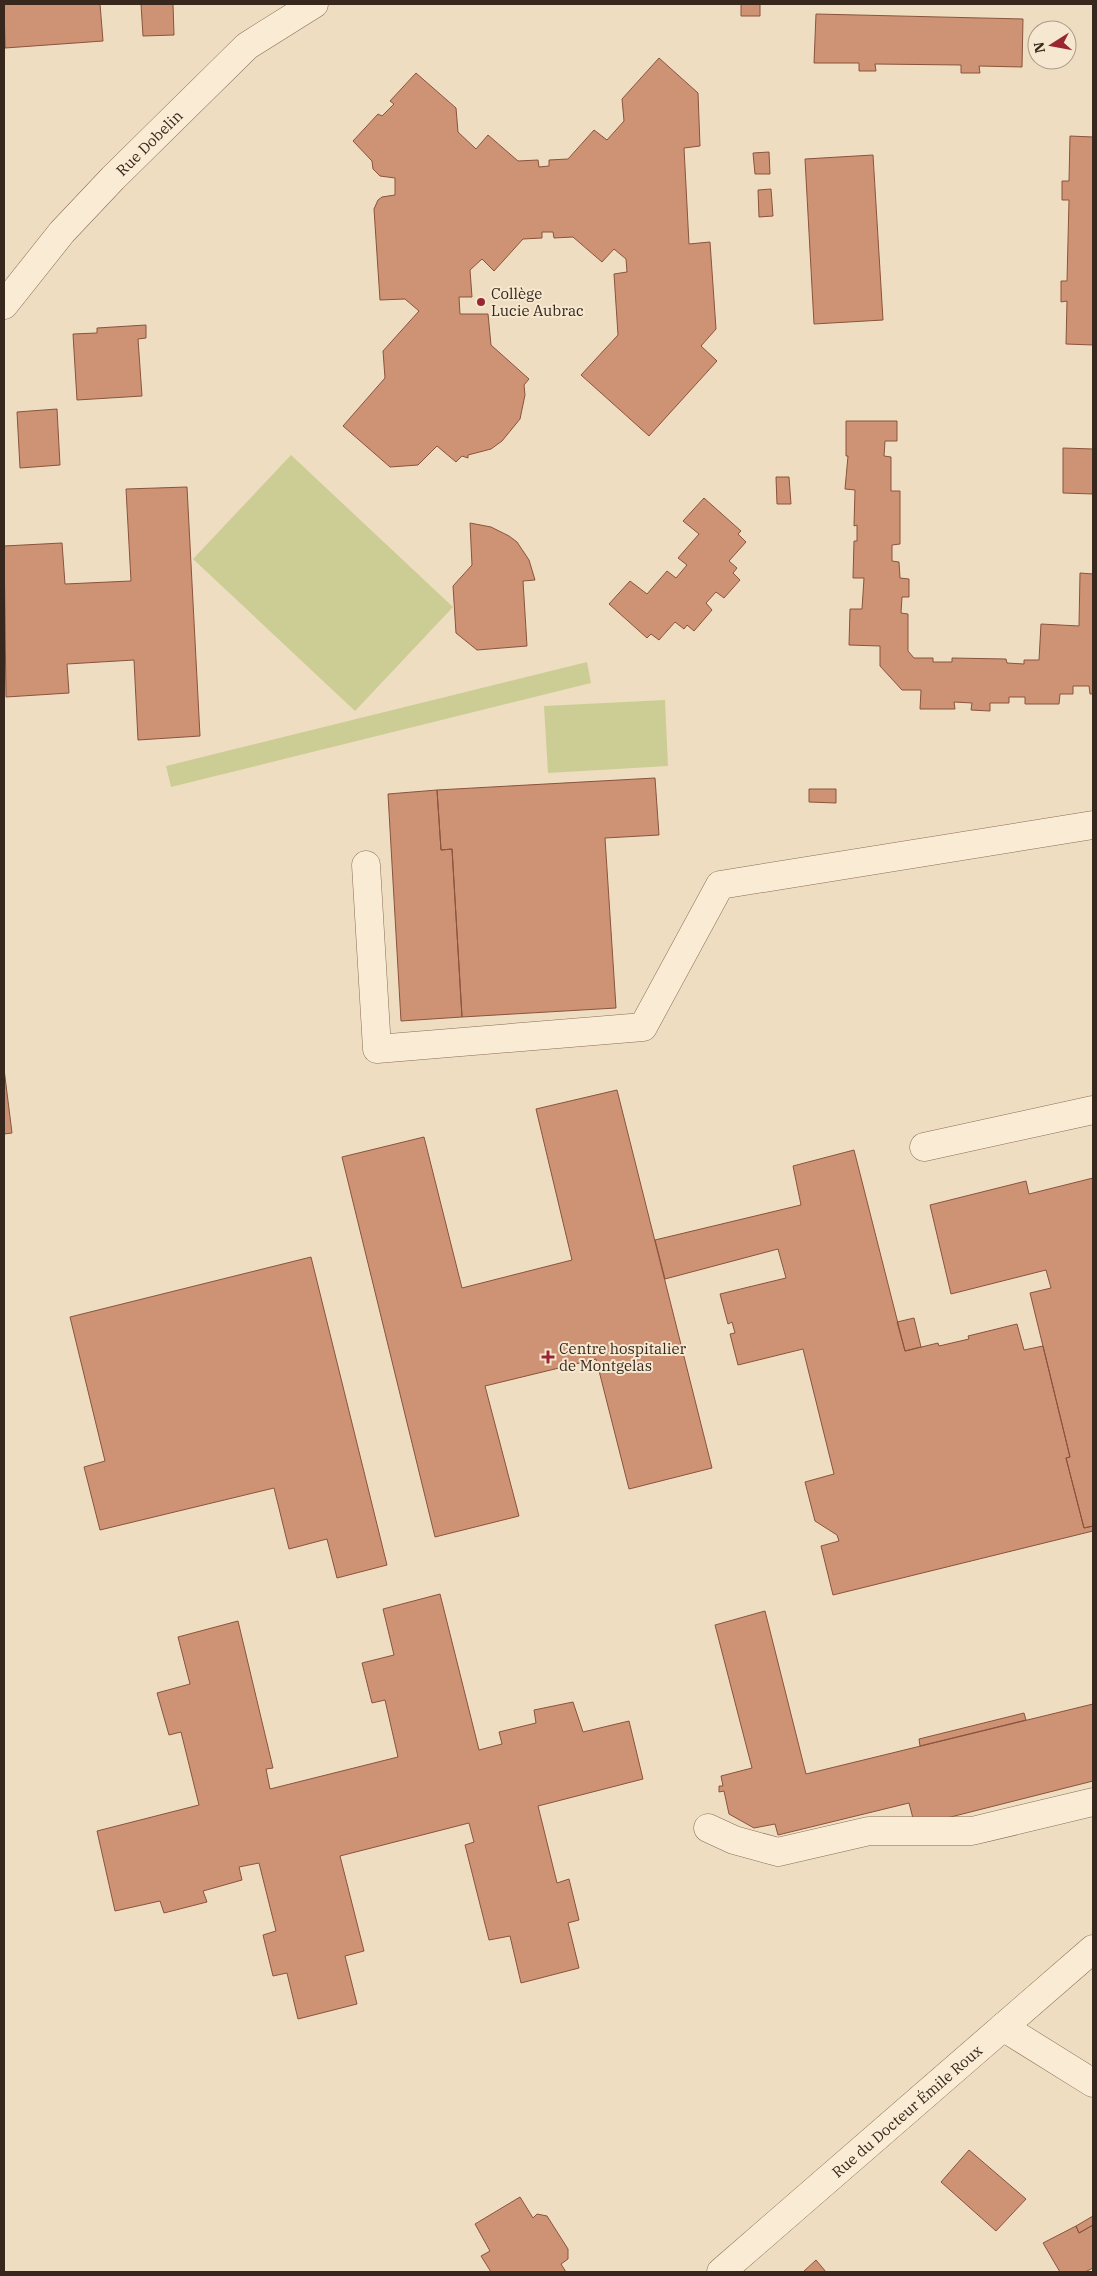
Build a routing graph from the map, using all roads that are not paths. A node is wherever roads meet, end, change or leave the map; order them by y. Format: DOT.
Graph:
graph roads {
  1 [pos="314,4"];
  2 [pos="4,305"];
  3 [pos="1093,825"];
  4 [pos="366,865"];
  5 [pos="1093,1110"];
  6 [pos="924,1147"];
  7 [pos="1093,1802"];
  8 [pos="708,1828"];
  9 [pos="1093,1949"];
  10 [pos="1003,2028"];
  11 [pos="1093,2083"];
  12 [pos="721,2272"];
  1 -- 2 [label="street, Rue Dobelin"];
  3 -- 4 [label="street"];
  5 -- 6 [label="street"];
  7 -- 8 [label="street"];
  9 -- 10 [label="street, Rue du Docteur Émile Roux"];
  10 -- 11 [label="street"];
  10 -- 12 [label="street, Rue du Docteur Émile Roux"];
}
